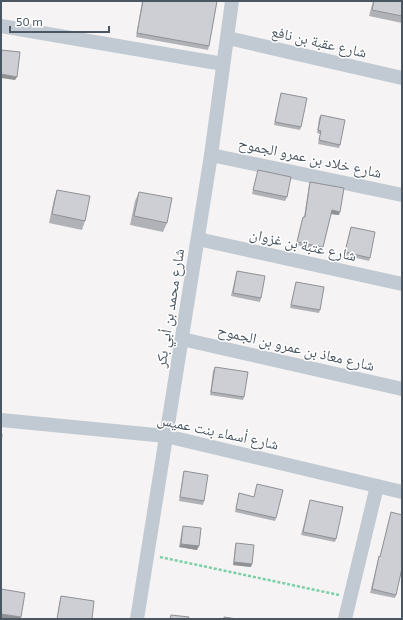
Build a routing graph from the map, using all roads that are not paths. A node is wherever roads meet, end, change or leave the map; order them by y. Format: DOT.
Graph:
graph roads {
  1 [pos="232,1"];
  2 [pos="1,26"];
  3 [pos="228,38"];
  4 [pos="224,64"];
  5 [pos="402,78"];
  6 [pos="211,155"];
  7 [pos="402,195"];
  8 [pos="198,239"];
  9 [pos="402,284"];
  10 [pos="182,339"];
  11 [pos="402,389"];
  12 [pos="1,420"];
  13 [pos="166,436"];
  14 [pos="377,486"];
  15 [pos="402,492"];
  16 [pos="137,619"];
  17 [pos="345,619"];
  1 -- 3 [label="street, شارع محمد بن أبي بكر"];
  2 -- 4 [label="street"];
  3 -- 4 [label="street, شارع محمد بن أبي بكر"];
  3 -- 5 [label="street, شارع عقبة بن نافع"];
  4 -- 6 [label="street, شارع محمد بن أبي بكر"];
  6 -- 7 [label="street, شارع خلاد بن عمرو الجموح"];
  6 -- 8 [label="street, شارع محمد بن أبي بكر"];
  8 -- 9 [label="street, شارع عتبة بن غزوان"];
  8 -- 10 [label="street, شارع محمد بن أبي بكر"];
  10 -- 11 [label="street, شارع معاذ بن عمرو بن الجموح"];
  10 -- 13 [label="street, شارع محمد بن أبي بكر"];
  12 -- 13 [label="street, شارع أسماء بنت عميس"];
  13 -- 14 [label="street, شارع أسماء بنت عميس"];
  13 -- 16 [label="street, شارع محمد بن أبي بكر"];
  14 -- 15 [label="street, شارع أسماء بنت عميس"];
  14 -- 17 [label="street"];
}
